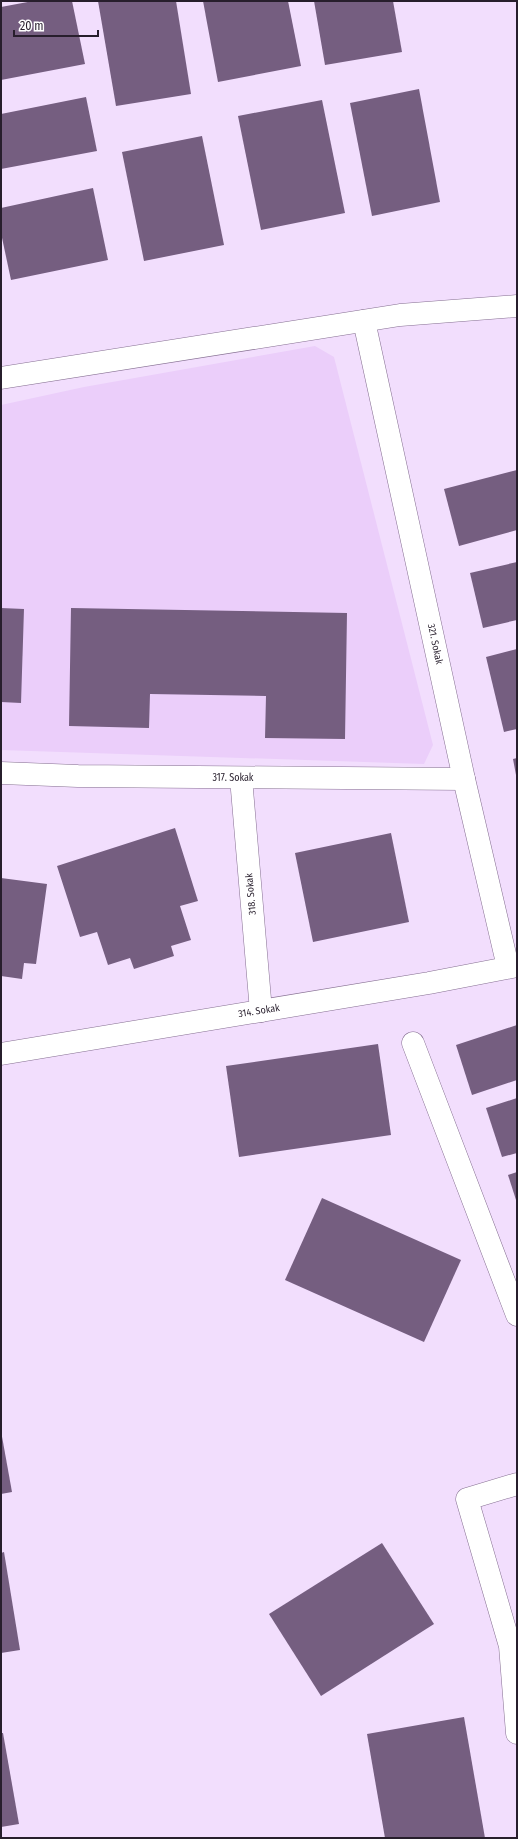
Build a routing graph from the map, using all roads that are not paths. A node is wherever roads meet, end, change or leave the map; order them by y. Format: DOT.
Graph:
graph roads {
  1 [pos="517,306"];
  2 [pos="364,321"];
  3 [pos="1,378"];
  4 [pos="1,773"];
  5 [pos="241,778"];
  6 [pos="464,779"];
  7 [pos="513,966"];
  8 [pos="261,1011"];
  9 [pos="413,1043"];
  10 [pos="1,1054"];
  11 [pos="517,1315"];
  12 [pos="517,1484"];
  13 [pos="517,1733"];
  1 -- 2 [label="street"];
  2 -- 3 [label="street"];
  2 -- 6 [label="street, 321. Sokak"];
  4 -- 5 [label="street, 317. Sokak"];
  5 -- 6 [label="street, 317. Sokak"];
  5 -- 8 [label="street, 318. Sokak"];
  6 -- 7 [label="street, 321. Sokak"];
  7 -- 8 [label="street, 314. Sokak"];
  8 -- 10 [label="street, 314. Sokak"];
  9 -- 11 [label="street"];
  12 -- 13 [label="street"];
}
